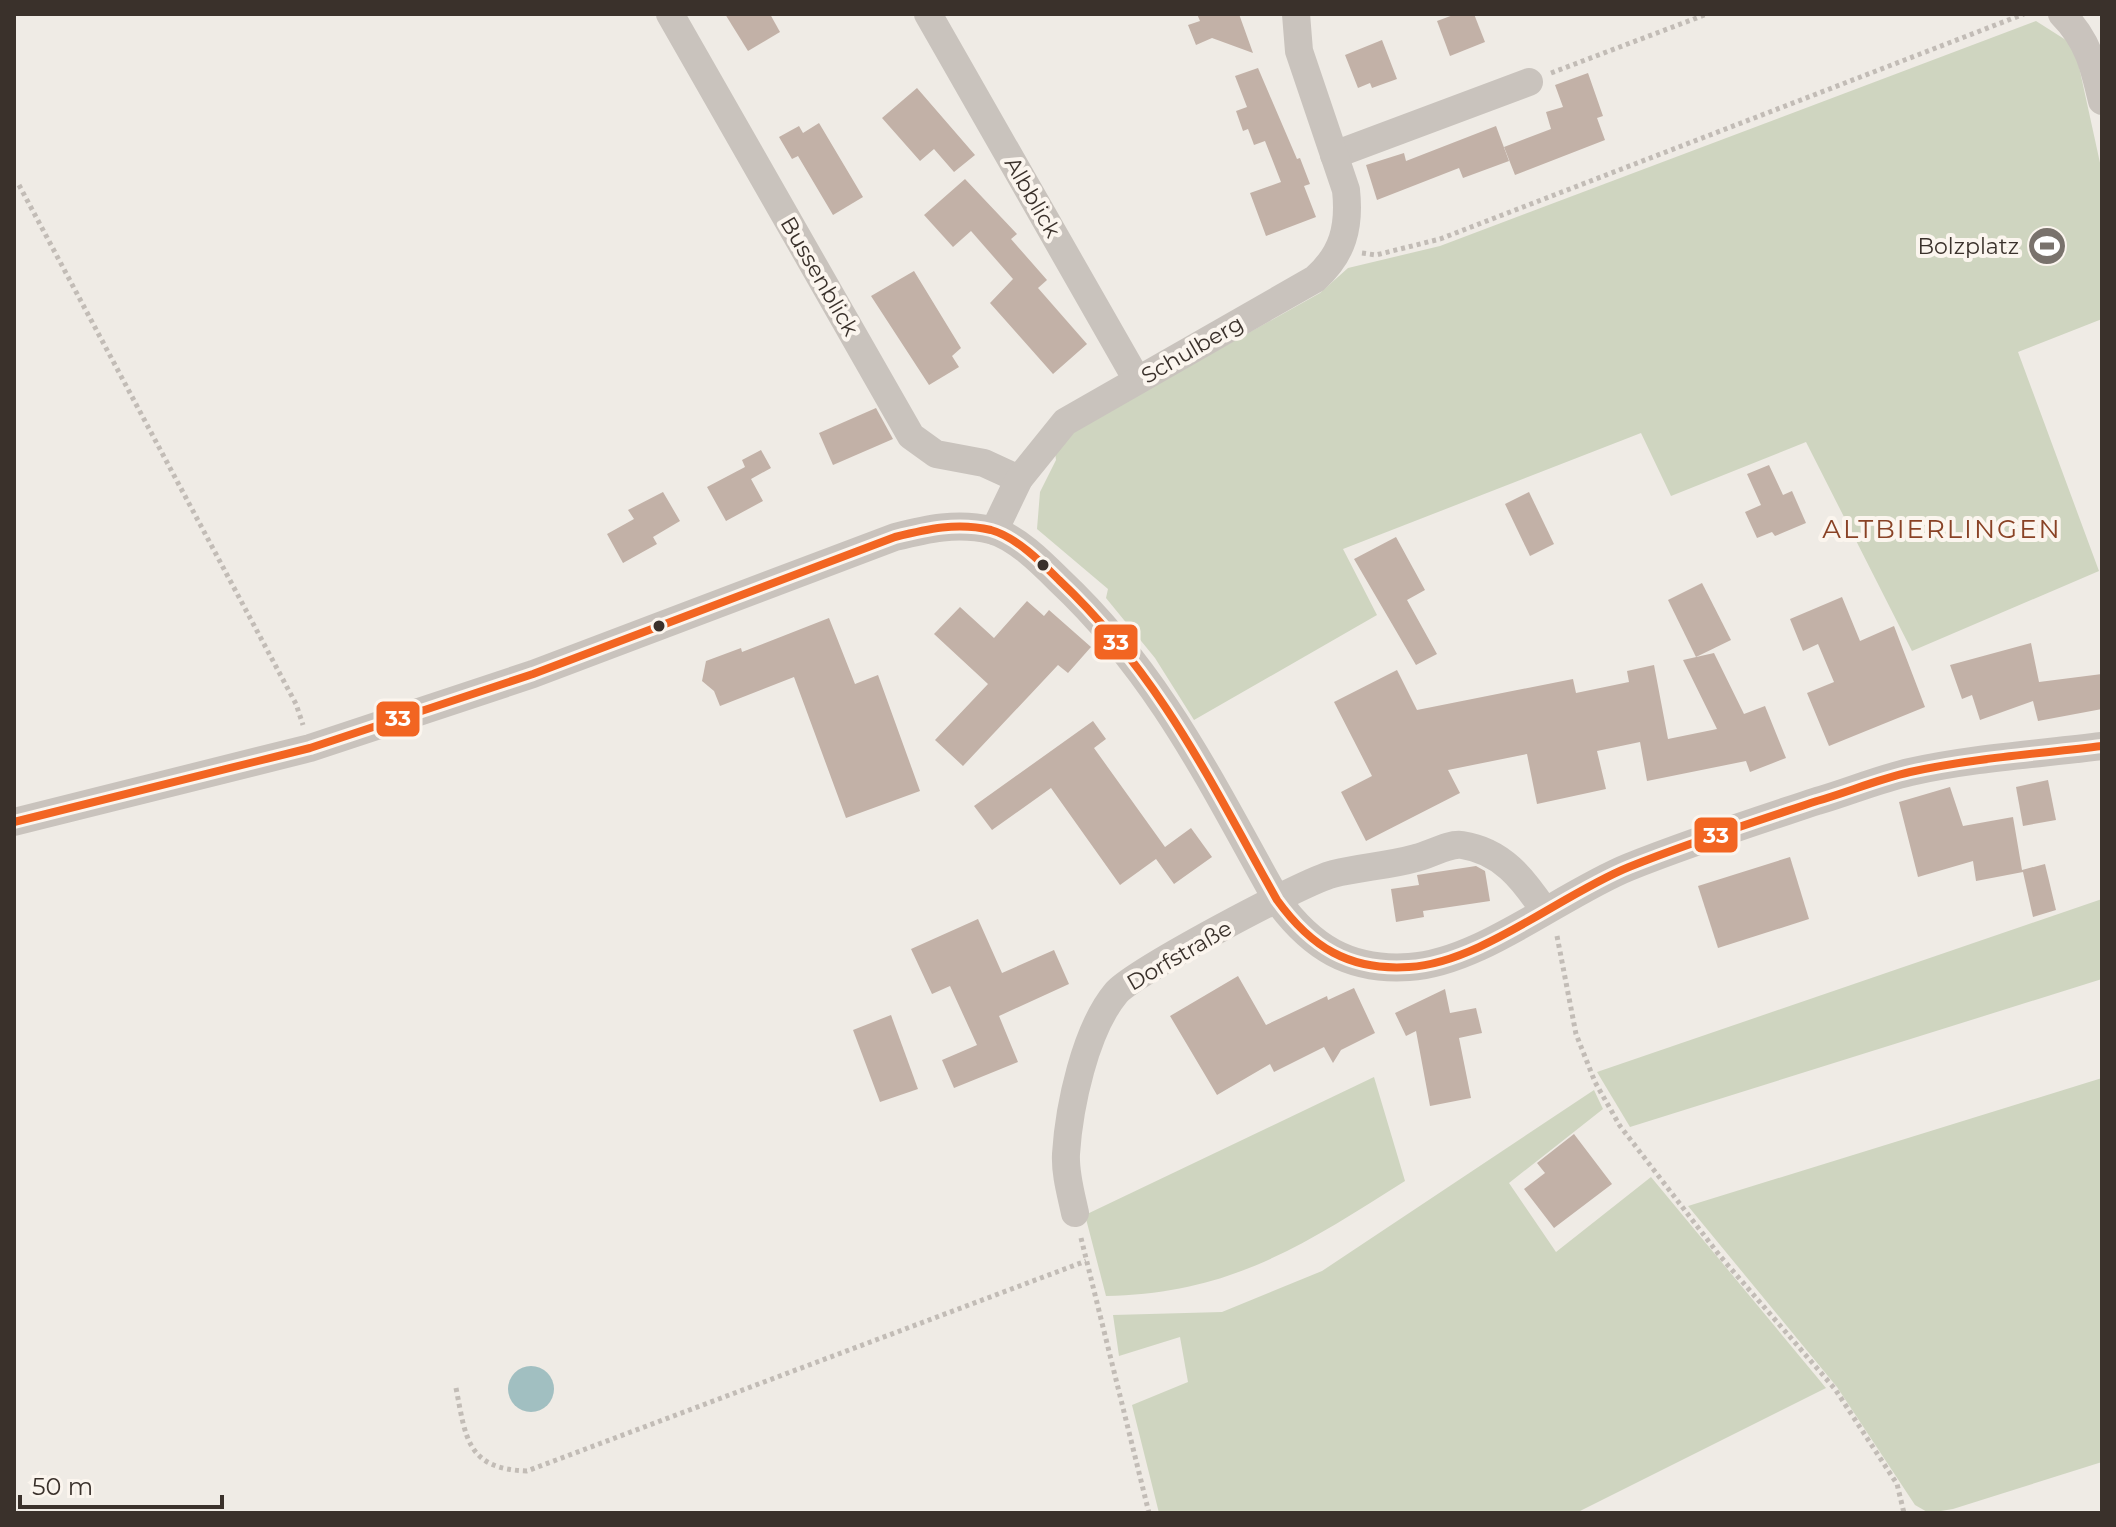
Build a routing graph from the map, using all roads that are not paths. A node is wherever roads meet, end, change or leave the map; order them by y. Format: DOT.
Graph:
graph roads {
  1 [pos="670,14"];
  2 [pos="928,14"];
  3 [pos="1296,14"];
  4 [pos="2062,14"];
  5 [pos="1529,82"];
  6 [pos="2102,101"];
  7 [pos="1334,155"];
  8 [pos="1137,380"];
  9 [pos="1019,479"];
  10 [pos="994,531"];
  11 [pos="2102,746"];
  12 [pos="14,822"];
  13 [pos="1277,900"];
  14 [pos="1544,910"];
  15 [pos="1075,1213"];
  1 -- 9 [label="street, Bussenblick"];
  2 -- 8 [label="street, Albblick"];
  3 -- 7 [label="street"];
  4 -- 6 [label="street"];
  5 -- 7 [label="street"];
  7 -- 8 [label="street, Schulberg"];
  8 -- 9 [label="street, Schulberg"];
  9 -- 10 [label="street, Schulberg"];
  10 -- 12 [label="street"];
  10 -- 13 [label="street"];
  11 -- 14 [label="street"];
  13 -- 14 [label="street, Dorfstraße"];
  13 -- 14 [label="street"];
  13 -- 15 [label="street, Dorfstraße"];
}
